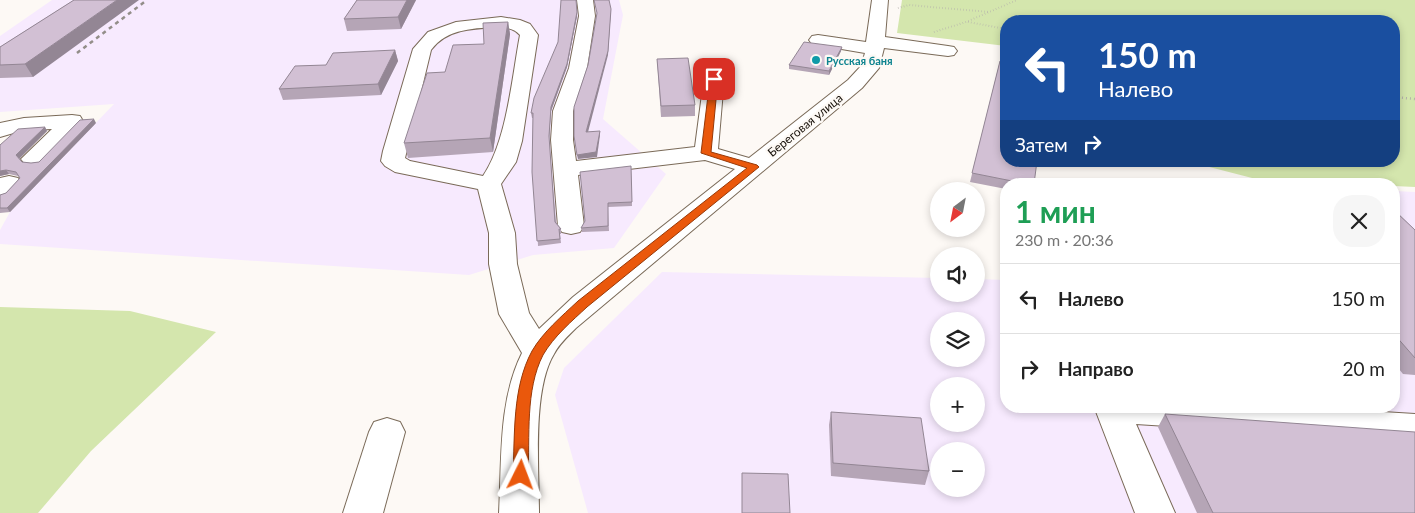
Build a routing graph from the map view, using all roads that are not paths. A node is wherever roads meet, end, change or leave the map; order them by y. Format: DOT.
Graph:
graph roads {
  1 [pos="584,0"];
  2 [pos="887,5"];
  3 [pos="818,40"];
  4 [pos="875,45"];
  5 [pos="948,51"];
  6 [pos="714,79"];
  7 [pos="24,124"];
  8 [pos="0,130"];
  9 [pos="0,146"];
  10 [pos="706,153"];
  11 [pos="33,159"];
  12 [pos="754,167"];
  13 [pos="565,169"];
  14 [pos="489,184"];
  15 [pos="571,226"];
  16 [pos="538,352"];
  17 [pos="1114,413"];
  18 [pos="1176,413"];
  19 [pos="1415,428"];
  20 [pos="387,432"];
  21 [pos="363,513"];
  22 [pos="519,513"];
  23 [pos="1155,513"];
  1 -- 13 [label="street"];
  2 -- 4 [label="street, Береговая улица"];
  3 -- 4 [label="street"];
  4 -- 5 [label="street"];
  4 -- 12 [label="street, Береговая улица"];
  6 -- 10 [label="street"];
  7 -- 8 [label="street"];
  7 -- 9 [label="street"];
  7 -- 11 [label="street"];
  10 -- 12 [label="street"];
  10 -- 13 [label="street"];
  12 -- 16 [label="street, Береговая улица"];
  13 -- 15 [label="street"];
  14 -- 14 [label="street"];
  14 -- 16 [label="street"];
  16 -- 22 [label="street, Береговая улица"];
  17 -- 23 [label="street"];
  18 -- 19 [label="street"];
  20 -- 21 [label="street"];
}
